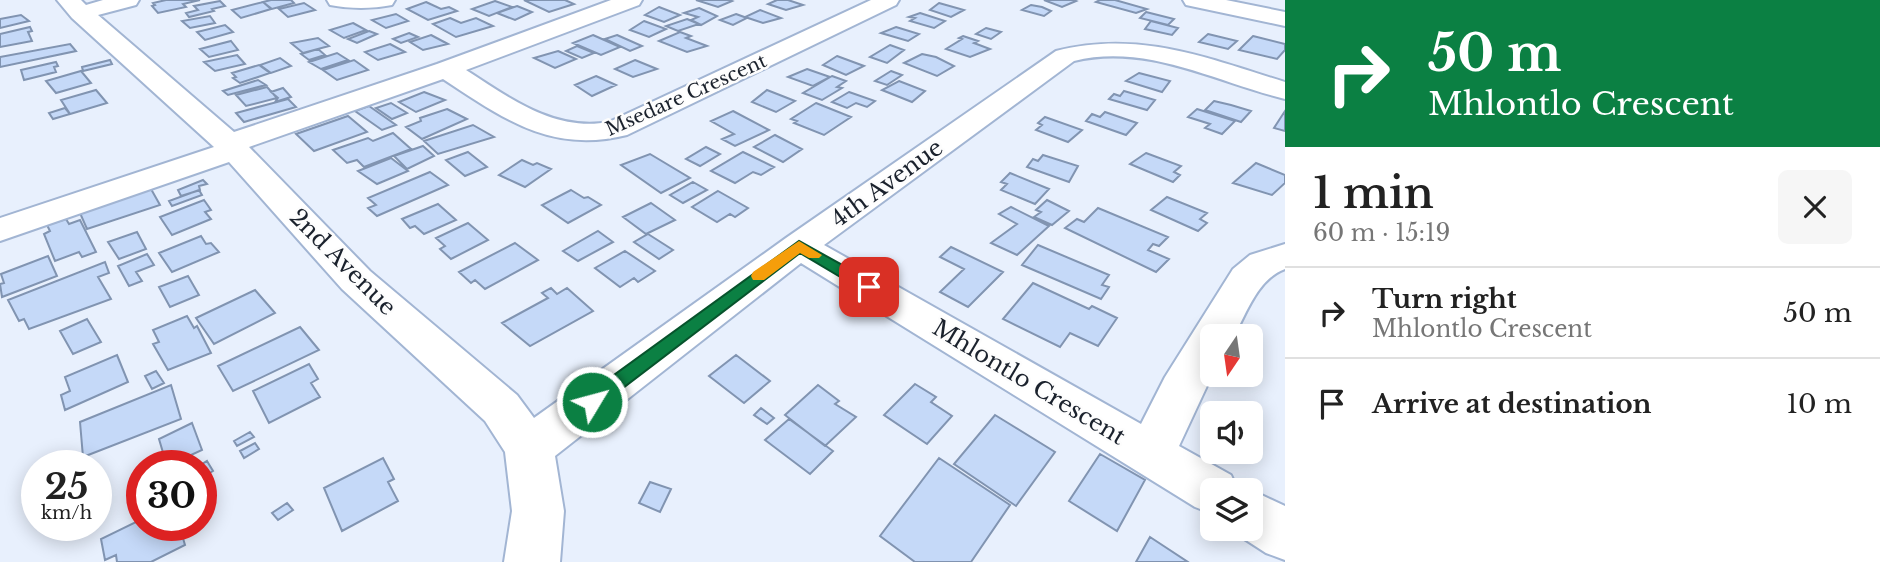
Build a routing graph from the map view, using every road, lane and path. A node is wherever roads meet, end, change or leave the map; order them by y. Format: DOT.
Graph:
graph roads {
  1 [pos="128,0"];
  2 [pos="338,0"];
  3 [pos="384,0"];
  4 [pos="631,0"];
  5 [pos="888,0"];
  6 [pos="1194,0"];
  7 [pos="74,6"];
  8 [pos="1285,19"];
  9 [pos="446,69"];
  10 [pos="1285,90"];
  11 [pos="232,147"];
  12 [pos="0,230"];
  13 [pos="799,246"];
  14 [pos="1285,256"];
  15 [pos="529,448"];
  16 [pos="1151,454"];
  17 [pos="1200,483"];
  18 [pos="1263,521"];
  19 [pos="1285,535"];
  20 [pos="532,562"];
  1 -- 7 [label="street"];
  2 -- 3 [label="street"];
  4 -- 9 [label="street"];
  5 -- 9 [label="street, Msedare Crescent"];
  6 -- 8 [label="street"];
  7 -- 11 [label="street, 2nd Avenue"];
  9 -- 11 [label="street"];
  10 -- 13 [label="street, 4th Avenue"];
  11 -- 12 [label="street"];
  11 -- 15 [label="street, 2nd Avenue"];
  13 -- 15 [label="street, 4th Avenue"];
  13 -- 16 [label="street, Mhlontlo Crescent"];
  14 -- 16 [label="street, Mhlontlo Crescent"];
  15 -- 20 [label="street, 2nd Avenue"];
  16 -- 17 [label="street, Mhlontlo Crescent"];
  18 -- 19 [label="street"];
}
